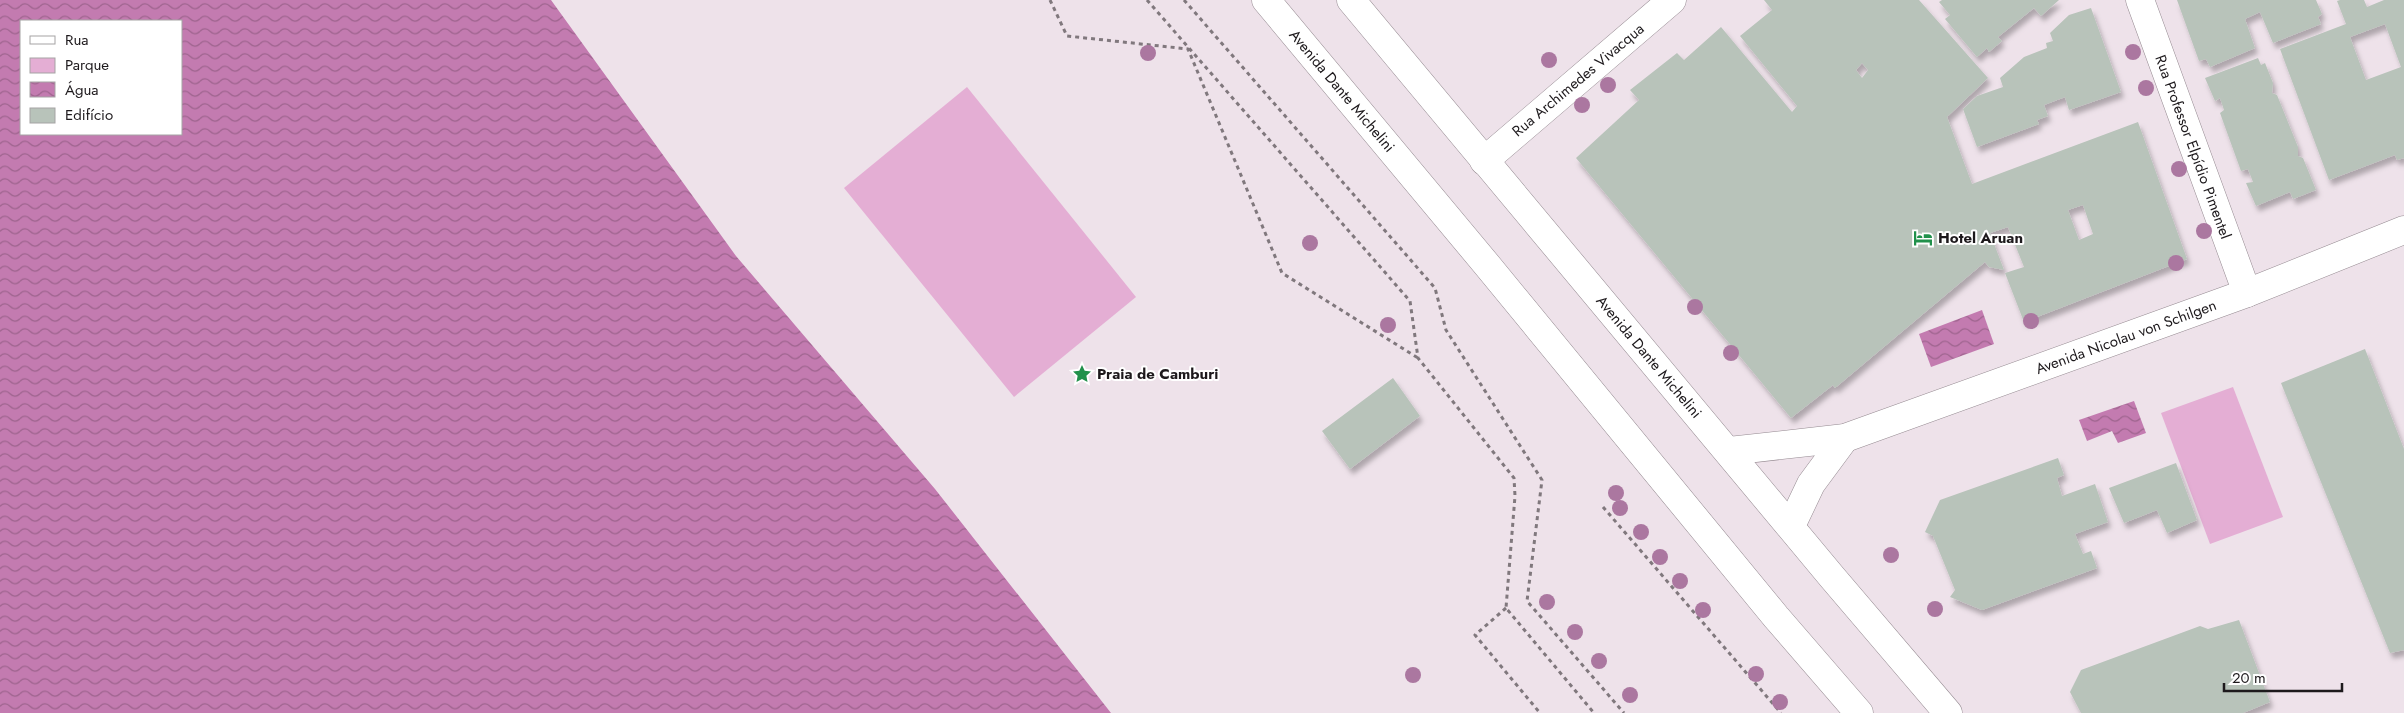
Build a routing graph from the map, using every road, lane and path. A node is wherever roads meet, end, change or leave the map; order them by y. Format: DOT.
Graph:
graph roads {
  1 [pos="1050,0"];
  2 [pos="1147,0"];
  3 [pos="1184,0"];
  4 [pos="1266,0"];
  5 [pos="1351,0"];
  6 [pos="1672,0"];
  7 [pos="2140,0"];
  8 [pos="1188,49"];
  9 [pos="1484,161"];
  10 [pos="2404,230"];
  11 [pos="2247,293"];
  12 [pos="1418,358"];
  13 [pos="1845,438"];
  14 [pos="1729,451"];
  15 [pos="1603,507"];
  16 [pos="1791,526"];
  17 [pos="1506,608"];
  18 [pos="1540,713"];
  19 [pos="1594,713"];
  20 [pos="1624,713"];
  21 [pos="1781,713"];
  22 [pos="1859,713"];
  23 [pos="1948,713"];
  1 -- 8 [label="path"];
  2 -- 8 [label="path"];
  3 -- 20 [label="path"];
  4 -- 22 [label="main road, Avenida Dante Michelini"];
  5 -- 9 [label="main road, Avenida Dante Michelini"];
  6 -- 9 [label="main road, Rua Archimedes Vivacqua"];
  7 -- 11 [label="main road, Rua Professor Elpídio Pimentel"];
  8 -- 12 [label="path"];
  8 -- 12 [label="path"];
  9 -- 14 [label="main road, Avenida Dante Michelini"];
  10 -- 11 [label="main road, Avenida Nicolau von Schilgen"];
  11 -- 13 [label="main road, Avenida Nicolau von Schilgen"];
  12 -- 17 [label="path"];
  13 -- 14 [label="main road, Avenida Nicolau von Schilgen"];
  13 -- 16 [label="main road"];
  14 -- 16 [label="main road, Avenida Dante Michelini"];
  15 -- 21 [label="path"];
  16 -- 23 [label="main road, Avenida Dante Michelini"];
  17 -- 18 [label="path"];
  17 -- 19 [label="path"];
}
